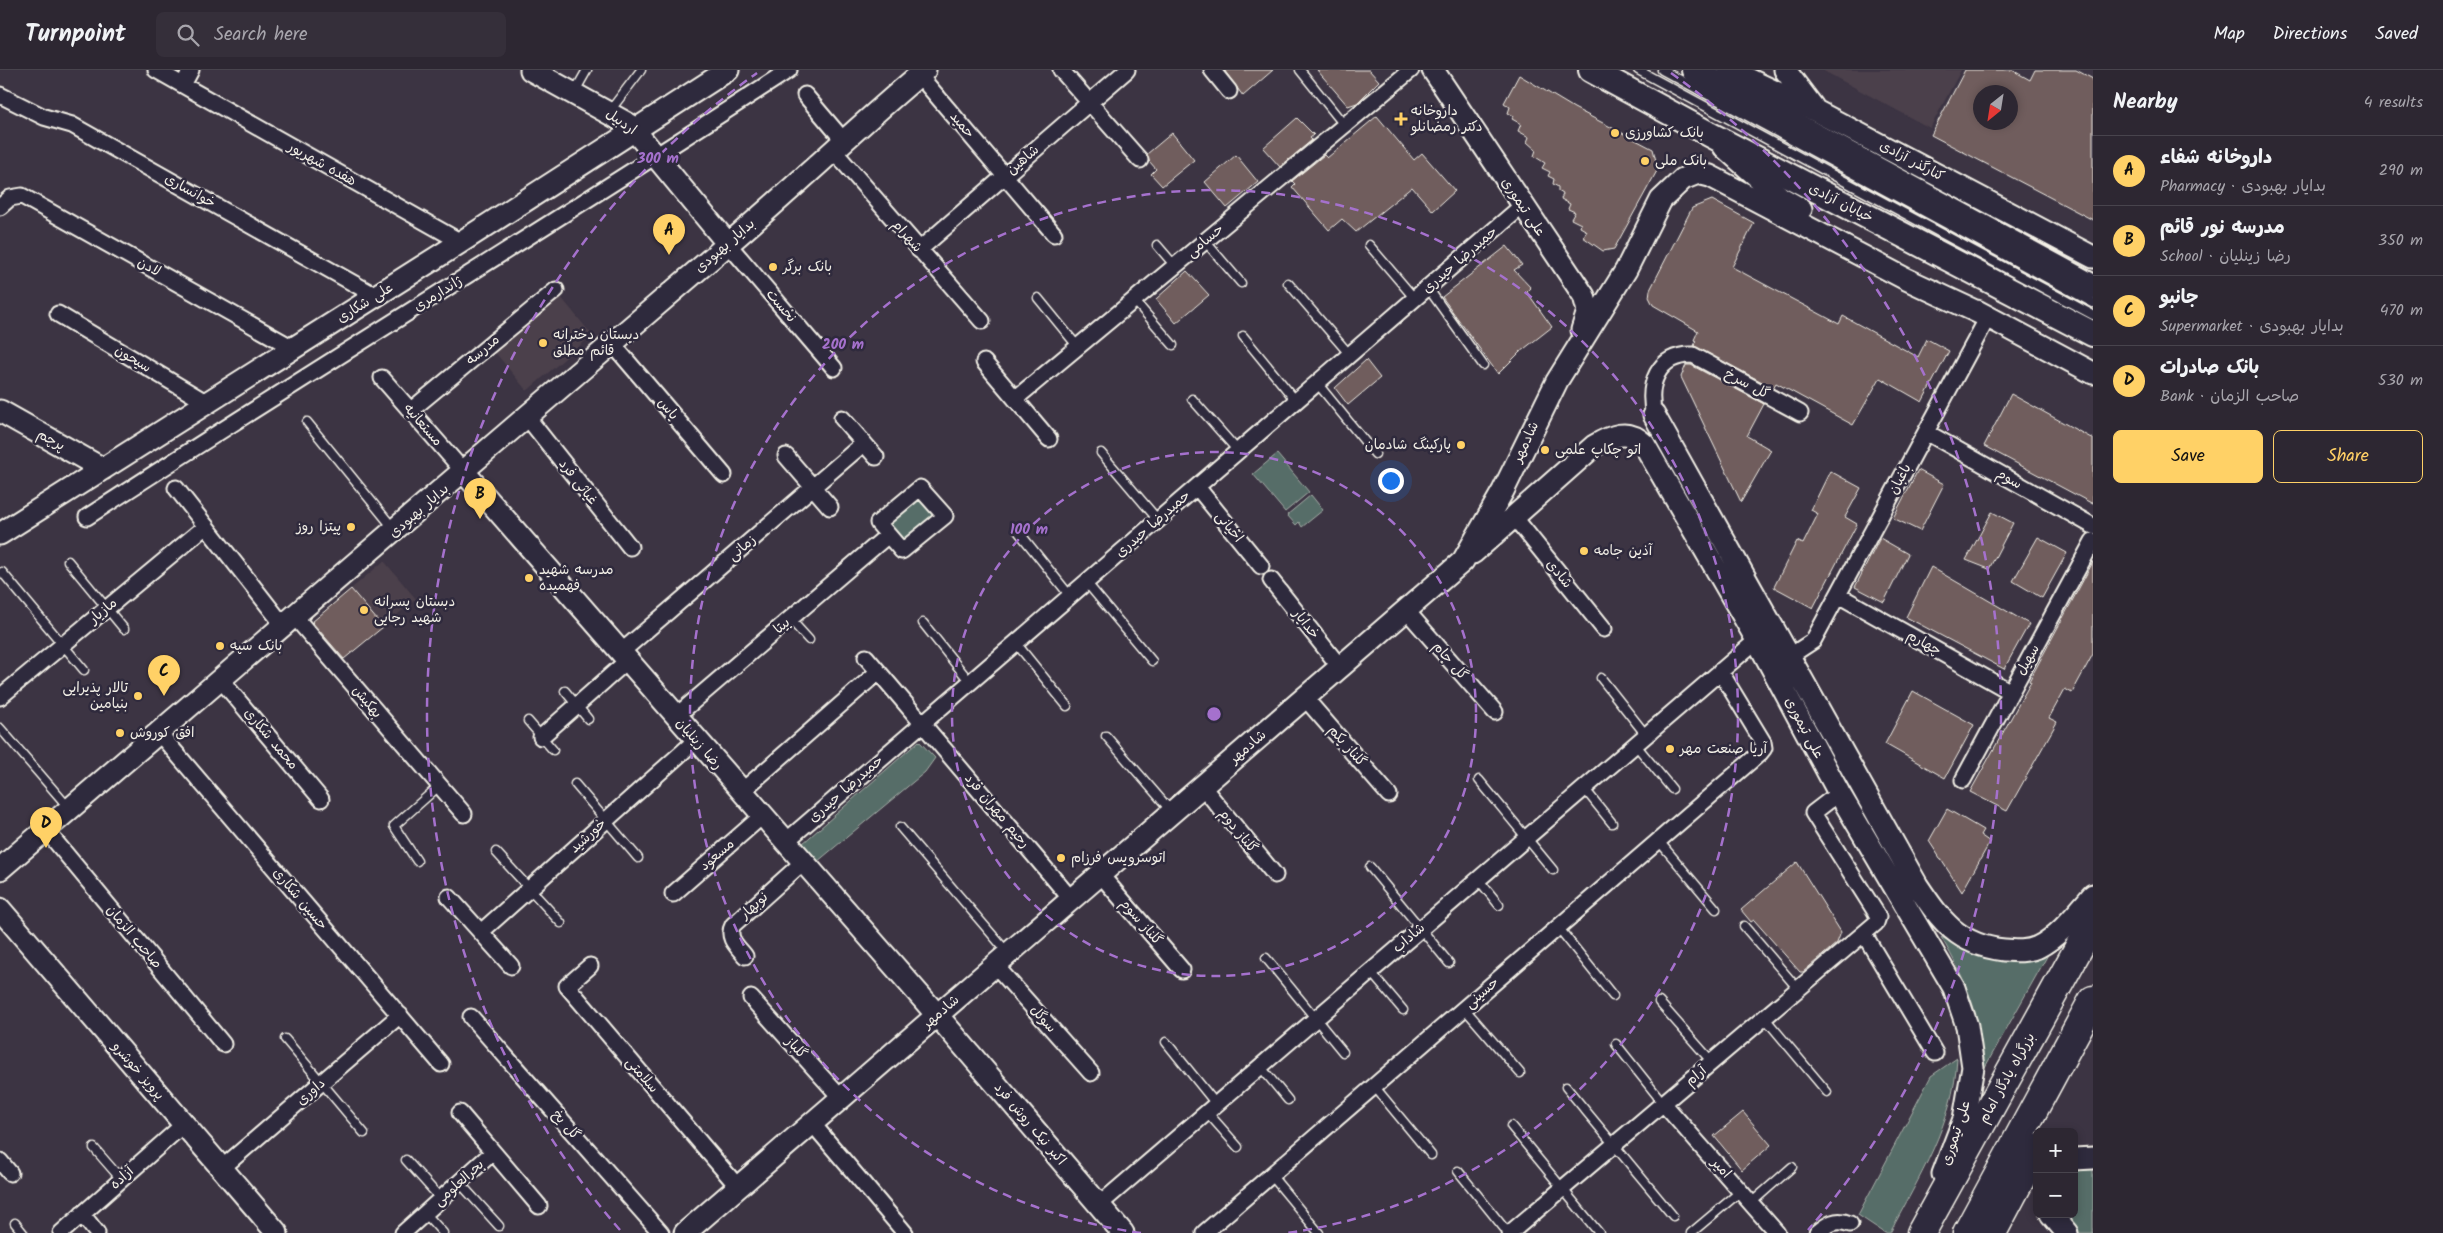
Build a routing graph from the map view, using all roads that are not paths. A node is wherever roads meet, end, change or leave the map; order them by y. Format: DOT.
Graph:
graph roads {
  1 [pos="156,70"];
  2 [pos="190,70"];
  3 [pos="531,70"];
  4 [pos="587,70"];
  5 [pos="641,70"];
  6 [pos="728,70"];
  7 [pos="789,70"];
  8 [pos="1061,70"];
  9 [pos="1127,70"];
  10 [pos="1212,70"];
  11 [pos="1300,70"];
  12 [pos="1412,70"];
  13 [pos="1433,70"];
  14 [pos="1591,70"];
  15 [pos="1638,70"];
  16 [pos="1662,70"];
  17 [pos="1694,70"];
  18 [pos="1729,70"];
  19 [pos="1785,70"];
  20 [pos="922,72"];
  21 [pos="1399,76"];
  22 [pos="184,85"];
  23 [pos="1229,91"];
  24 [pos="574,93"];
  25 [pos="0,95"];
  26 [pos="805,95"];
  27 [pos="1089,102"];
  28 [pos="1816,111"];
  29 [pos="609,112"];
  30 [pos="1345,126"];
  31 [pos="636,130"];
  32 [pos="1711,135"];
  33 [pos="839,146"];
  34 [pos="657,156"];
  35 [pos="1140,160"];
  36 [pos="1005,176"];
  37 [pos="1,204"];
  38 [pos="1522,206"];
  39 [pos="1054,234"];
  40 [pos="461,242"];
  41 [pos="1205,242"];
  42 [pos="728,244"];
  43 [pos="1369,245"];
  44 [pos="1156,246"];
  45 [pos="919,250"];
  46 [pos="2093,257"];
  47 [pos="1175,266"];
  48 [pos="1241,282"];
  49 [pos="1288,283"];
  50 [pos="1428,288"];
  51 [pos="2093,288"];
  52 [pos="556,290"];
  53 [pos="376,296"];
  54 [pos="1038,298"];
  55 [pos="1415,299"];
  56 [pos="1134,300"];
  57 [pos="2093,303"];
  58 [pos="58,314"];
  59 [pos="2093,315"];
  60 [pos="1988,317"];
  61 [pos="982,321"];
  62 [pos="2093,334"];
  63 [pos="1242,336"];
  64 [pos="611,342"];
  65 [pos="1173,345"];
  66 [pos="1078,347"];
  67 [pos="294,348"];
  68 [pos="1575,349"];
  69 [pos="1350,355"];
  70 [pos="984,362"];
  71 [pos="1483,365"];
  72 [pos="834,368"];
  73 [pos="2093,373"];
  74 [pos="382,378"];
  75 [pos="1317,383"];
  76 [pos="1015,399"];
  77 [pos="1192,399"];
  78 [pos="1296,401"];
  79 [pos="207,403"];
  80 [pos="0,411"];
  81 [pos="410,411"];
  82 [pos="1800,413"];
  83 [pos="1654,415"];
  84 [pos="527,417"];
  85 [pos="842,418"];
  86 [pos="307,422"];
  87 [pos="1926,432"];
  88 [pos="1049,439"];
  89 [pos="864,443"];
  90 [pos="1238,451"];
  91 [pos="1101,453"];
  92 [pos="1375,454"];
  93 [pos="786,456"];
  94 [pos="876,457"];
  95 [pos="103,469"];
  96 [pos="464,472"];
  97 [pos="724,475"];
  98 [pos="813,487"];
  99 [pos="1197,487"];
  100 [pos="176,488"];
  101 [pos="830,507"];
  102 [pos="87,517"];
  103 [pos="1515,518"];
  104 [pos="1158,520"];
  105 [pos="206,526"];
  106 [pos="2093,526"];
  107 [pos="396,530"];
  108 [pos="1018,531"];
  109 [pos="0,534"];
  110 [pos="888,535"];
  111 [pos="2093,541"];
  112 [pos="630,547"];
  113 [pos="68,561"];
  114 [pos="1463,561"];
  115 [pos="1260,566"];
  116 [pos="2,572"];
  117 [pos="1271,580"];
  118 [pos="1086,582"];
  119 [pos="1838,595"];
  120 [pos="1070,596"];
  121 [pos="107,608"];
  122 [pos="1406,610"];
  123 [pos="790,619"];
  124 [pos="290,621"];
  125 [pos="923,623"];
  126 [pos="124,629"];
  127 [pos="1776,629"];
  128 [pos="1604,630"];
  129 [pos="809,640"];
  130 [pos="1756,640"];
  131 [pos="1016,643"];
  132 [pos="63,645"];
  133 [pos="866,656"];
  134 [pos="1790,656"];
  135 [pos="624,657"];
  136 [pos="1152,661"];
  137 [pos="1340,667"];
  138 [pos="84,670"];
  139 [pos="1720,671"];
  140 [pos="878,672"];
  141 [pos="1601,678"];
  142 [pos="222,680"];
  143 [pos="970,682"];
  144 [pos="565,691"];
  145 [pos="2011,692"];
  146 [pos="0,697"];
  147 [pos="1305,698"];
  148 [pos="577,705"];
  149 [pos="1067,706"];
  150 [pos="1495,712"];
  151 [pos="675,717"];
  152 [pos="588,719"];
  153 [pos="528,722"];
  154 [pos="922,724"];
  155 [pos="0,728"];
  156 [pos="159,733"];
  157 [pos="1106,736"];
  158 [pos="542,737"];
  159 [pos="1640,739"];
  160 [pos="696,740"];
  161 [pos="553,750"];
  162 [pos="1479,780"];
  163 [pos="1963,780"];
  164 [pos="575,784"];
  165 [pos="440,786"];
  166 [pos="1202,786"];
  167 [pos="1584,788"];
  168 [pos="1672,789"];
  169 [pos="741,792"];
  170 [pos="1839,793"];
  171 [pos="1389,795"];
  172 [pos="321,799"];
  173 [pos="70,810"];
  174 [pos="1172,812"];
  175 [pos="464,814"];
  176 [pos="762,816"];
  177 [pos="606,820"];
  178 [pos="1612,823"];
  179 [pos="900,827"];
  180 [pos="46,830"];
  181 [pos="1527,837"];
  182 [pos="1658,840"];
  183 [pos="784,843"];
  184 [pos="496,852"];
  185 [pos="638,858"];
  186 [pos="417,861"];
  187 [pos="802,863"];
  188 [pos="1370,867"];
  189 [pos="0,869"];
  190 [pos="1554,870"];
  191 [pos="1100,874"];
  192 [pos="1274,875"];
  193 [pos="1478,879"];
  194 [pos="529,889"];
  195 [pos="673,894"];
  196 [pos="2093,895"];
  197 [pos="449,897"];
  198 [pos="1071,899"];
  199 [pos="1499,905"];
  200 [pos="0,909"];
  201 [pos="1716,909"];
  202 [pos="2093,922"];
  203 [pos="561,923"];
  204 [pos="1744,926"];
  205 [pos="1558,927"];
  206 [pos="1421,928"];
  207 [pos="481,932"];
  208 [pos="1864,934"];
  209 [pos="746,956"];
  210 [pos="1266,958"];
  211 [pos="1002,959"];
  212 [pos="1449,963"];
  213 [pos="511,966"];
  214 [pos="590,966"];
  215 [pos="1182,970"];
  216 [pos="1370,971"];
  217 [pos="1798,989"];
  218 [pos="1614,996"];
  219 [pos="751,998"];
  220 [pos="2093,1000"];
  221 [pos="1659,1002"];
  222 [pos="1464,1008"];
  223 [pos="1403,1010"];
  224 [pos="400,1015"];
  225 [pos="937,1015"];
  226 [pos="471,1017"];
  227 [pos="1764,1017"];
  228 [pos="1316,1018"];
  229 [pos="285,1039"];
  230 [pos="2073,1041"];
  231 [pos="1166,1042"];
  232 [pos="223,1044"];
  233 [pos="1616,1044"];
  234 [pos="1343,1052"];
  235 [pos="1935,1053"];
  236 [pos="1712,1062"];
  237 [pos="441,1064"];
  238 [pos="1260,1066"];
  239 [pos="1091,1073"];
  240 [pos="1520,1073"];
  241 [pos="322,1082"];
  242 [pos="1374,1086"];
  243 [pos="1566,1087"];
  244 [pos="1827,1092"];
  245 [pos="841,1098"];
  246 [pos="1288,1100"];
  247 [pos="1663,1103"];
  248 [pos="1212,1108"];
  249 [pos="460,1113"];
  250 [pos="812,1123"];
  251 [pos="184,1124"];
  252 [pos="1511,1126"];
  253 [pos="2044,1128"];
  254 [pos="364,1133"];
  255 [pos="1613,1146"];
  256 [pos="1238,1147"];
  257 [pos="94,1148"];
  258 [pos="493,1152"];
  259 [pos="1431,1155"];
  260 [pos="2033,1156"];
  261 [pos="2093,1158"];
  262 [pos="2078,1159"];
  263 [pos="406,1160"];
  264 [pos="0,1161"];
  265 [pos="1792,1167"];
  266 [pos="222,1168"];
  267 [pos="1458,1171"];
  268 [pos="10,1173"];
  269 [pos="1271,1175"];
  270 [pos="121,1179"];
  271 [pos="459,1182"];
  272 [pos="738,1187"];
  273 [pos="1562,1189"];
  274 [pos="1746,1197"];
  275 [pos="441,1199"];
  276 [pos="1098,1205"];
  277 [pos="539,1206"];
  278 [pos="424,1213"];
  279 [pos="82,1214"];
  280 [pos="1673,1216"];
  281 [pos="2054,1218"];
  282 [pos="1847,1222"];
  283 [pos="15,1224"];
  284 [pos="499,1226"];
  285 [pos="694,1230"];
  286 [pos="23,1233"];
  287 [pos="61,1233"];
  288 [pos="98,1233"];
  289 [pos="277,1233"];
  290 [pos="402,1233"];
  291 [pos="443,1233"];
  292 [pos="661,1233"];
  293 [pos="905,1233"];
  294 [pos="1123,1233"];
  295 [pos="1204,1233"];
  296 [pos="1319,1233"];
  297 [pos="1509,1233"];
  298 [pos="1599,1233"];
  299 [pos="1691,1233"];
  300 [pos="1777,1233"];
  301 [pos="1817,1233"];
  302 [pos="1921,1233"];
  303 [pos="1967,1233"];
  304 [pos="1992,1233"];
  305 [pos="2067,1233"];
  1 -- 22 [label="street, هفده شهریور"];
  2 -- 22 [label="street"];
  3 -- 24 [label="main road, اردبیل"];
  4 -- 24 [label="lane"];
  5 -- 29 [label="lane"];
  6 -- 31 [label="main road, علی شکاری"];
  7 -- 34 [label="street, ژاندارمری"];
  8 -- 27 [label="street"];
  9 -- 27 [label="street, شاهین"];
  10 -- 23 [label="street"];
  11 -- 30 [label="lane"];
  12 -- 21 [label="street, حسامی"];
  13 -- 38 [label="main road, علی تیموری"];
  14 -- 32 [label="main road, خیابان آزادی"];
  15 -- 59 [label="lane"];
  16 -- 57 [label="lane"];
  17 -- 51 [label="main road"];
  18 -- 28 [label="main road, کنارگذر آزادی"];
  19 -- 28 [label="main road"];
  20 -- 33 [label="main road, بدایار بهبودی"];
  20 -- 36 [label="street, حمید"];
  21 -- 30 [label="street, حسامی"];
  22 -- 40 [label="street, هفده شهریور"];
  24 -- 29 [label="main road, اردبیل"];
  25 -- 53 [label="street, خوانساری"];
  26 -- 33 [label="street, شهرام"];
  27 -- 35 [label="street"];
  27 -- 36 [label="street, شاهین"];
  28 -- 46 [label="main road, کنارگذر آزادی"];
  29 -- 31 [label="main road, اردبیل"];
  30 -- 41 [label="street, حسامی"];
  31 -- 34 [label="main road, اردبیل"];
  31 -- 40 [label="main road, علی شکاری"];
  32 -- 60 [label="main road"];
  32 -- 62 [label="main road, خیابان آزادی"];
  33 -- 42 [label="main road, بدایار بهبودی"];
  33 -- 45 [label="street, شهرام"];
  34 -- 42 [label="main road, اردبیل"];
  34 -- 102 [label="street, ژاندارمری"];
  36 -- 39 [label="street, حمید"];
  36 -- 45 [label="street, شاهین"];
  37 -- 67 [label="street, لادن"];
  38 -- 50 [label="street, حمیدرضا حیدری"];
  38 -- 68 [label="main road, علی تیموری"];
  40 -- 53 [label="main road, علی شکاری"];
  41 -- 47 [label="street, حسامی"];
  41 -- 48 [label="lane"];
  42 -- 64 [label="main road, بدایار بهبودی"];
  42 -- 72 [label="street, نخست"];
  43 -- 55 [label="lane"];
  44 -- 47 [label="lane"];
  45 -- 61 [label="street, شهرام"];
  47 -- 56 [label="street, حسامی"];
  49 -- 69 [label="lane"];
  50 -- 55 [label="street, حمیدرضا حیدری"];
  50 -- 71 [label="lane"];
  52 -- 81 [label="street, مدرسه"];
  53 -- 67 [label="main road, علی شکاری"];
  54 -- 66 [label="lane"];
  55 -- 69 [label="street, حمیدرضا حیدری"];
  56 -- 65 [label="lane"];
  56 -- 66 [label="street, حسامی"];
  58 -- 79 [label="street, سیحون"];
  60 -- 68 [label="main road, شادمهر"];
  60 -- 73 [label="main road"];
  60 -- 87 [label="street, باغبان"];
  63 -- 78 [label="lane"];
  64 -- 84 [label="main road, بدایار بهبودی"];
  64 -- 97 [label="street, یاس"];
  66 -- 76 [label="street, حسامی"];
  67 -- 79 [label="main road, علی شکاری"];
  68 -- 114 [label="main road, شادمهر"];
  69 -- 75 [label="street, حمیدرضا حیدری"];
  70 -- 76 [label="street"];
  74 -- 81 [label="street, مستعانیه"];
  75 -- 78 [label="street, حمیدرضا حیدری"];
  75 -- 92 [label="lane"];
  76 -- 88 [label="street"];
  77 -- 90 [label="lane"];
  78 -- 90 [label="street, حمیدرضا حیدری"];
  79 -- 95 [label="main road, علی شکاری"];
  80 -- 95 [label="main road, پرچم"];
  81 -- 96 [label="street, مستعانیه"];
  82 -- 83 [label="street, گل سرخ"];
  83 -- 127 [label="main road, علی تیموری"];
  84 -- 96 [label="main road, بدایار بهبودی"];
  84 -- 112 [label="street, غیاثی فرد"];
  85 -- 89 [label="street"];
  86 -- 107 [label="lane"];
  87 -- 106 [label="street, سوم"];
  87 -- 119 [label="street, باغبان"];
  89 -- 94 [label="street"];
  89 -- 98 [label="street, زمانی"];
  90 -- 99 [label="street, حمیدرضا حیدری"];
  91 -- 104 [label="lane"];
  93 -- 98 [label="street"];
  95 -- 109 [label="main road, علی شکاری"];
  96 -- 107 [label="main road, بدایار بهبودی"];
  96 -- 135 [label="main road, رضا زینلیان"];
  98 -- 101 [label="street"];
  98 -- 135 [label="street, زمانی"];
  99 -- 104 [label="street, حمیدرضا حیدری"];
  99 -- 115 [label="street, اخیانی"];
  100 -- 105 [label="street"];
  103 -- 114 [label="main road, علی تیموری"];
  103 -- 128 [label="street, شادی"];
  103 -- 130 [label="main road, علی تیموری"];
  104 -- 118 [label="street, حمیدرضا حیدری"];
  105 -- 121 [label="street, مازیار"];
  105 -- 124 [label="street"];
  107 -- 124 [label="main road, بدایار بهبودی"];
  108 -- 120 [label="lane"];
  110 -- 123 [label="street, بیتا"];
  111 -- 145 [label="street, سهیل"];
  113 -- 121 [label="lane"];
  114 -- 122 [label="main road, شادمهر"];
  116 -- 132 [label="lane"];
  117 -- 137 [label="street, خدایار"];
  118 -- 120 [label="street, حمیدرضا حیدری"];
  118 -- 136 [label="lane"];
  119 -- 134 [label="street, باغبان"];
  119 -- 145 [label="street, چهارم"];
  120 -- 131 [label="street, حمیدرضا حیدری"];
  121 -- 126 [label="lane"];
  121 -- 132 [label="street, مازیار"];
  122 -- 137 [label="main road, شادمهر"];
  122 -- 150 [label="street, گل جام"];
  123 -- 129 [label="lane"];
  123 -- 151 [label="street, بیتا"];
  124 -- 142 [label="main road, بدایار بهبودی"];
  124 -- 165 [label="street, بهکیش"];
  125 -- 143 [label="lane"];
  127 -- 130 [label="main road"];
  127 -- 134 [label="main road, علی تیموری"];
  130 -- 139 [label="street, شاداب"];
  130 -- 170 [label="main road, علی تیموری"];
  131 -- 143 [label="street, حمیدرضا حیدری"];
  131 -- 149 [label="lane"];
  132 -- 138 [label="lane"];
  132 -- 146 [label="street, مازیار"];
  133 -- 140 [label="street, رحیم مهران فرد"];
  134 -- 196 [label="main road, علی تیموری"];
  135 -- 148 [label="street"];
  135 -- 151 [label="main road, رضا زینلیان"];
  137 -- 147 [label="main road, شادمهر"];
  139 -- 159 [label="street, شاداب"];
  139 -- 182 [label="street, حسینی"];
  140 -- 154 [label="street, رحیم مهران فرد"];
  140 -- 169 [label="street"];
  141 -- 159 [label="lane"];
  142 -- 156 [label="main road, بدایار بهبودی"];
  142 -- 172 [label="street, محمد شکاری"];
  143 -- 154 [label="street, حمیدرضا حیدری"];
  144 -- 148 [label="lane"];
  145 -- 163 [label="street, سهیل"];
  147 -- 166 [label="main road, شادمهر"];
  147 -- 171 [label="street, گلناز یکم"];
  148 -- 152 [label="lane"];
  148 -- 158 [label="street"];
  151 -- 160 [label="main road, رضا زینلیان"];
  153 -- 158 [label="lane"];
  154 -- 183 [label="street, حمیدرضا حیدری"];
  154 -- 198 [label="street, رحیم مهران فرد"];
  155 -- 173 [label="lane"];
  156 -- 173 [label="main road, بدایار بهبودی"];
  156 -- 224 [label="street, حسین شکاری"];
  157 -- 174 [label="lane"];
  158 -- 161 [label="lane"];
  159 -- 167 [label="street, شاداب"];
  159 -- 168 [label="lane"];
  160 -- 169 [label="main road, رضا زینلیان"];
  160 -- 177 [label="street, خورشید"];
  162 -- 181 [label="lane"];
  164 -- 177 [label="lane"];
  165 -- 175 [label="street, بهکیش"];
  165 -- 186 [label="lane"];
  166 -- 174 [label="main road, شادمهر"];
  166 -- 192 [label="street, گلناز دوم"];
  167 -- 178 [label="lane"];
  167 -- 181 [label="street, شاداب"];
  169 -- 176 [label="main road, رضا زینلیان"];
  170 -- 208 [label="street, آرام"];
  170 -- 302 [label="main road, علی تیموری"];
  173 -- 180 [label="main road, بدایار بهبودی"];
  174 -- 191 [label="main road, شادمهر"];
  176 -- 183 [label="main road, رضا زینلیان"];
  176 -- 195 [label="street, مسعود"];
  177 -- 185 [label="lane"];
  177 -- 194 [label="street, خورشید"];
  179 -- 211 [label="lane"];
  180 -- 189 [label="main road, بدایار بهبودی"];
  180 -- 232 [label="street, صاحب الزمان"];
  181 -- 190 [label="lane"];
  181 -- 193 [label="street, شاداب"];
  182 -- 201 [label="lane"];
  182 -- 205 [label="street, حسینی"];
  183 -- 187 [label="main road, رضا زینلیان"];
  184 -- 194 [label="lane"];
  187 -- 209 [label="street, نوبهار"];
  187 -- 225 [label="main road, رضا زینلیان"];
  188 -- 206 [label="lane"];
  191 -- 198 [label="main road, شادمهر"];
  191 -- 215 [label="street, گلناز سوم"];
  193 -- 199 [label="lane"];
  193 -- 206 [label="street, شاداب"];
  194 -- 203 [label="lane"];
  194 -- 207 [label="street, خورشید"];
  197 -- 207 [label="street"];
  198 -- 211 [label="main road, شادمهر"];
  200 -- 251 [label="main road, پرویز خوشرو"];
  202 -- 302 [label="highway, بزرگراه یادگار امام"];
  204 -- 217 [label="lane"];
  205 -- 218 [label="lane"];
  205 -- 222 [label="street, حسینی"];
  206 -- 212 [label="lane"];
  206 -- 216 [label="street, شاداب"];
  207 -- 213 [label="street"];
  208 -- 217 [label="street, آرام"];
  208 -- 235 [label="street"];
  210 -- 228 [label="lane"];
  211 -- 225 [label="main road, شادمهر"];
  211 -- 239 [label="street, سوگل"];
  214 -- 272 [label="street, سلامتی"];
  216 -- 223 [label="lane"];
  216 -- 228 [label="street, شاداب"];
  217 -- 227 [label="street, آرام"];
  219 -- 245 [label="street, گلباز"];
  220 -- 230 [label="highway"];
  221 -- 236 [label="lane"];
  222 -- 240 [label="lane"];
  222 -- 242 [label="street, حسینی"];
  224 -- 237 [label="street, حسین شکاری"];
  224 -- 241 [label="street, داوری"];
  225 -- 245 [label="main road, شادمهر"];
  225 -- 276 [label="main road, اکبر نیک روش فرد"];
  226 -- 292 [label="street, گل یخ"];
  227 -- 236 [label="street, آرام"];
  227 -- 244 [label="lane"];
  228 -- 234 [label="lane"];
  228 -- 238 [label="street, شاداب"];
  229 -- 241 [label="lane"];
  230 -- 253 [label="highway"];
  230 -- 303 [label="highway"];
  231 -- 248 [label="lane"];
  233 -- 247 [label="lane"];
  236 -- 247 [label="street, آرام"];
  238 -- 246 [label="lane"];
  238 -- 248 [label="street, شاداب"];
  241 -- 254 [label="lane"];
  241 -- 266 [label="street, داوری"];
  242 -- 259 [label="lane"];
  242 -- 269 [label="street, حسینی"];
  243 -- 255 [label="lane"];
  245 -- 250 [label="main road, شادمهر"];
  247 -- 255 [label="street, آرام"];
  247 -- 274 [label="street, امیر"];
  248 -- 256 [label="lane"];
  248 -- 276 [label="street, شاداب"];
  249 -- 258 [label="street"];
  250 -- 272 [label="main road, شادمهر"];
  250 -- 293 [label="street"];
  251 -- 266 [label="main road, پرویز خوشرو"];
  251 -- 270 [label="street, آزاده"];
  252 -- 273 [label="lane"];
  255 -- 273 [label="street, آرام"];
  255 -- 280 [label="lane"];
  257 -- 270 [label="lane"];
  258 -- 271 [label="street, بحرالعلومی"];
  258 -- 277 [label="street"];
  260 -- 304 [label="highway"];
  261 -- 262 [label="main road"];
  263 -- 275 [label="lane"];
  264 -- 268 [label="street"];
  265 -- 274 [label="lane"];
  266 -- 289 [label="main road, پرویز خوشرو"];
  267 -- 297 [label="lane"];
  269 -- 295 [label="street, حسینی"];
  269 -- 296 [label="lane"];
  270 -- 279 [label="street, آزاده"];
  271 -- 275 [label="street, بحرالعلومی"];
  271 -- 284 [label="lane"];
  272 -- 285 [label="main road, شادمهر"];
  273 -- 297 [label="street, آرام"];
  273 -- 298 [label="lane"];
  274 -- 299 [label="lane"];
  274 -- 300 [label="street, امیر"];
  275 -- 278 [label="street, بحرالعلومی"];
  276 -- 294 [label="main road, اکبر نیک روش فرد"];
  278 -- 290 [label="street, بحرالعلومی"];
  278 -- 291 [label="lane"];
  279 -- 287 [label="street, آزاده"];
  279 -- 288 [label="street"];
  281 -- 305 [label="main road"];
  282 -- 301 [label="street"];
  283 -- 286 [label="lane"];
}
